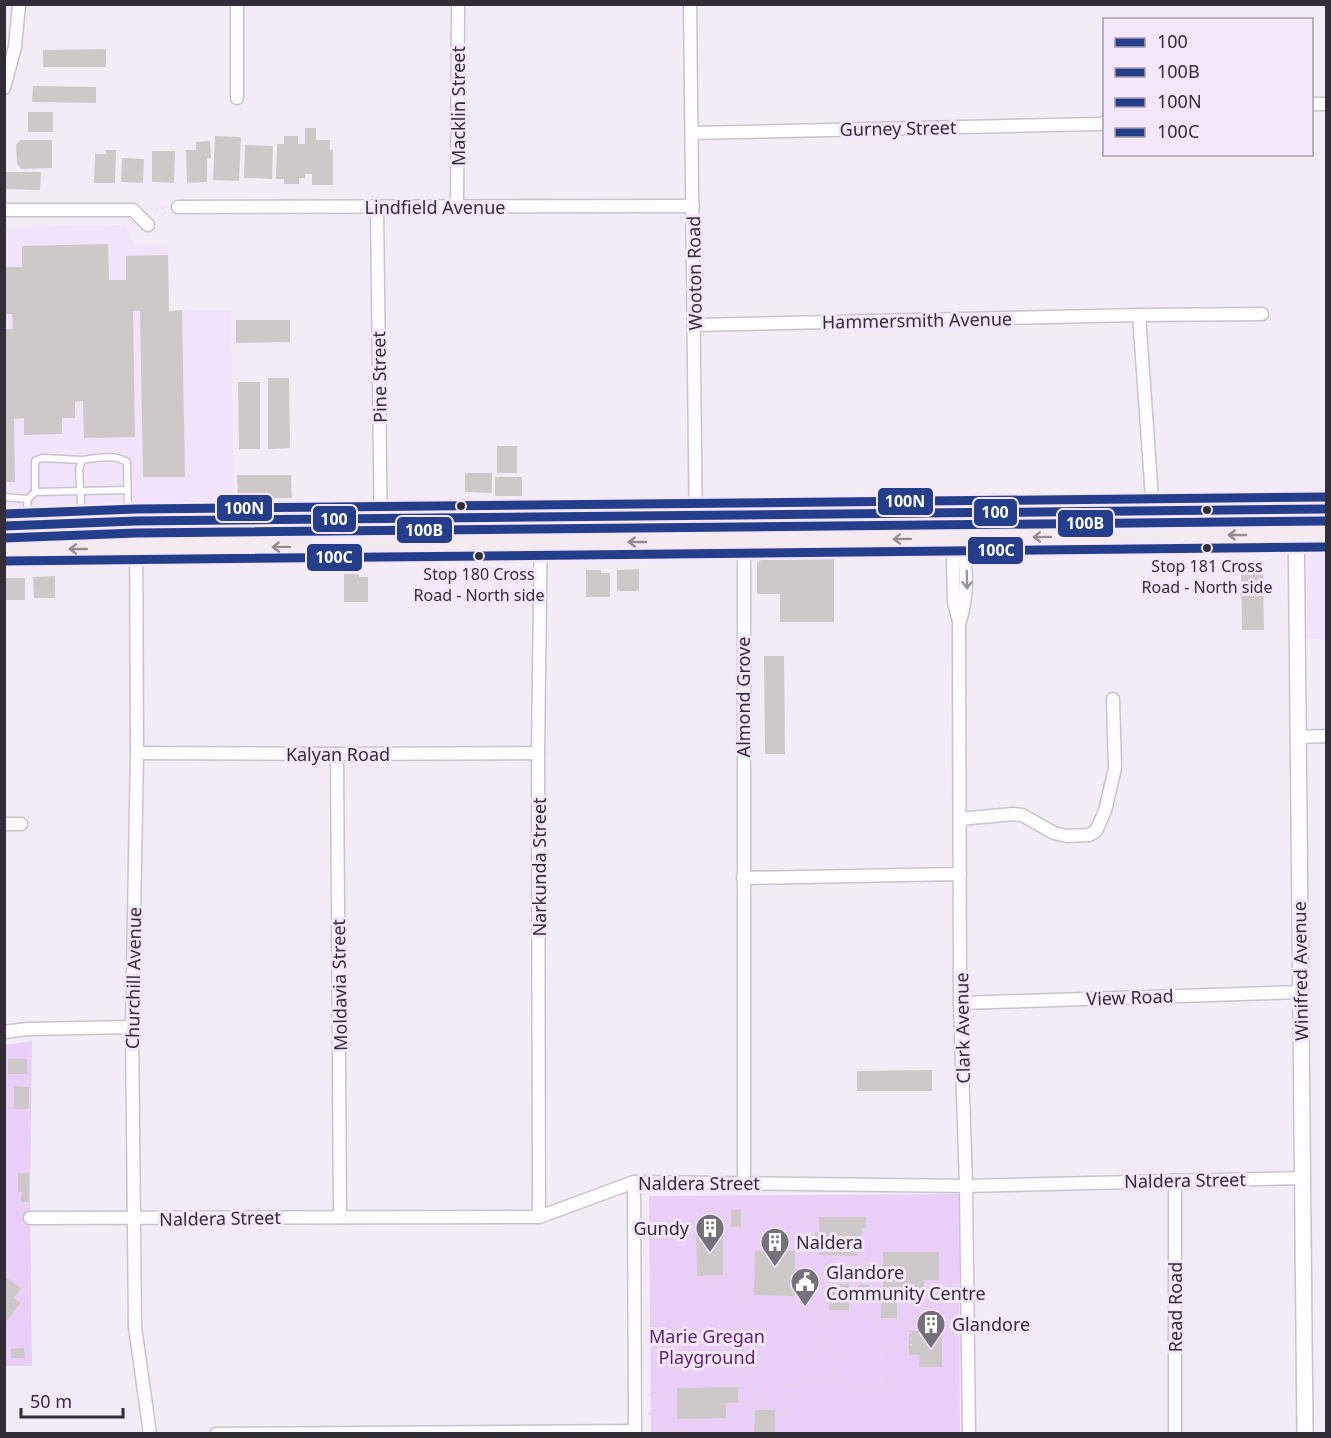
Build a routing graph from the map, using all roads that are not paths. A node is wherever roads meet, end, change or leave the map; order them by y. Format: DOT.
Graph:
graph roads {
  1 [pos="19,4"];
  2 [pos="237,4"];
  3 [pos="458,4"];
  4 [pos="690,4"];
  5 [pos="4,88"];
  6 [pos="237,98"];
  7 [pos="1103,123"];
  8 [pos="692,133"];
  9 [pos="693,206"];
  10 [pos="177,207"];
  11 [pos="457,207"];
  12 [pos="377,208"];
  13 [pos="4,210"];
  14 [pos="148,225"];
  15 [pos="1262,314"];
  16 [pos="1139,315"];
  17 [pos="694,325"];
  18 [pos="82,460"];
  19 [pos="128,490"];
  20 [pos="80,491"];
  21 [pos="35,492"];
  22 [pos="4,497"];
  23 [pos="28,499"];
  24 [pos="1296,509"];
  25 [pos="1326,509"];
  26 [pos="1153,512"];
  27 [pos="960,513"];
  28 [pos="696,516"];
  29 [pos="744,516"];
  30 [pos="541,518"];
  31 [pos="380,519"];
  32 [pos="132,521"];
  33 [pos="82,523"];
  34 [pos="25,525"];
  35 [pos="4,526"];
  36 [pos="1296,535"];
  37 [pos="1326,535"];
  38 [pos="961,538"];
  39 [pos="696,541"];
  40 [pos="744,541"];
  41 [pos="541,542"];
  42 [pos="381,546"];
  43 [pos="136,548"];
  44 [pos="4,549"];
  45 [pos="1113,699"];
  46 [pos="1326,736"];
  47 [pos="1298,737"];
  48 [pos="137,753"];
  49 [pos="538,753"];
  50 [pos="336,754"];
  51 [pos="960,819"];
  52 [pos="4,824"];
  53 [pos="21,824"];
  54 [pos="960,874"];
  55 [pos="743,878"];
  56 [pos="1300,992"];
  57 [pos="960,1003"];
  58 [pos="132,1027"];
  59 [pos="4,1032"];
  60 [pos="1302,1178"];
  61 [pos="1175,1180"];
  62 [pos="634,1182"];
  63 [pos="744,1183"];
  64 [pos="966,1186"];
  65 [pos="340,1216"];
  66 [pos="539,1217"];
  67 [pos="30,1218"];
  68 [pos="133,1218"];
  69 [pos="635,1432"];
  70 [pos="150,1434"];
  71 [pos="216,1434"];
  72 [pos="969,1434"];
  73 [pos="1175,1434"];
  74 [pos="1305,1434"];
  1 -- 5 [label="street"];
  2 -- 6 [label="street"];
  3 -- 11 [label="street, Macklin Street"];
  4 -- 8 [label="street, Wooton Road"];
  7 -- 8 [label="street, Gurney Street"];
  8 -- 9 [label="street, Wooton Road"];
  9 -- 11 [label="street, Lindfield Avenue"];
  9 -- 17 [label="street, Wooton Road"];
  10 -- 12 [label="street, Lindfield Avenue"];
  11 -- 12 [label="street, Lindfield Avenue"];
  12 -- 31 [label="street, Pine Street"];
  13 -- 14 [label="street"];
  15 -- 16 [label="street, Hammersmith Avenue"];
  16 -- 17 [label="street, Hammersmith Avenue"];
  16 -- 26 [label="street"];
  17 -- 28 [label="street, Wooton Road"];
  18 -- 19 [label="lane"];
  18 -- 20 [label="lane"];
  18 -- 21 [label="lane"];
  19 -- 20 [label="lane"];
  19 -- 32 [label="lane"];
  20 -- 21 [label="lane"];
  20 -- 33 [label="lane"];
  21 -- 23 [label="lane"];
  22 -- 23 [label="lane"];
  23 -- 34 [label="lane"];
  24 -- 25 [label="highway"];
  24 -- 26 [label="highway"];
  24 -- 36 [label="street, Winifred Avenue"];
  26 -- 27 [label="highway"];
  27 -- 29 [label="highway"];
  27 -- 38 [label="street, Clark Avenue"];
  28 -- 29 [label="highway"];
  28 -- 30 [label="highway"];
  28 -- 39 [label="street, Wooton Road"];
  29 -- 40 [label="street, Almond Grove"];
  30 -- 31 [label="highway"];
  30 -- 41 [label="street, Narkunda Street"];
  31 -- 32 [label="highway"];
  31 -- 42 [label="street, Pine Street"];
  32 -- 33 [label="highway"];
  32 -- 43 [label="street, Churchill Avenue"];
  33 -- 34 [label="highway"];
  34 -- 35 [label="highway"];
  36 -- 37 [label="highway"];
  36 -- 38 [label="highway, one-way"];
  36 -- 47 [label="street, Winifred Avenue"];
  38 -- 40 [label="highway, one-way"];
  38 -- 51 [label="street, Clark Avenue"];
  39 -- 40 [label="highway"];
  39 -- 41 [label="highway, one-way"];
  40 -- 55 [label="street, Almond Grove"];
  41 -- 42 [label="highway"];
  41 -- 49 [label="street, Narkunda Street"];
  42 -- 43 [label="highway, one-way"];
  43 -- 44 [label="highway, one-way"];
  43 -- 48 [label="street, Churchill Avenue"];
  45 -- 51 [label="street"];
  46 -- 47 [label="street"];
  47 -- 56 [label="street, Winifred Avenue"];
  48 -- 50 [label="street, Kalyan Road"];
  48 -- 58 [label="street, Churchill Avenue"];
  49 -- 50 [label="street, Kalyan Road"];
  49 -- 66 [label="street, Narkunda Street"];
  50 -- 65 [label="street, Moldavia Street"];
  51 -- 54 [label="street, Clark Avenue"];
  52 -- 53 [label="street"];
  54 -- 55 [label="street"];
  54 -- 57 [label="street, Clark Avenue"];
  55 -- 63 [label="street, Almond Grove"];
  56 -- 57 [label="street, View Road"];
  56 -- 60 [label="street, Winifred Avenue"];
  57 -- 64 [label="street, Clark Avenue"];
  58 -- 59 [label="street"];
  58 -- 68 [label="street, Churchill Avenue"];
  60 -- 61 [label="street, Naldera Street"];
  60 -- 74 [label="street, Winifred Avenue"];
  61 -- 64 [label="street, Naldera Street"];
  61 -- 73 [label="street, Read Road"];
  62 -- 63 [label="street, Naldera Street"];
  62 -- 66 [label="street, Naldera Street"];
  62 -- 69 [label="street"];
  63 -- 64 [label="street, Naldera Street"];
  64 -- 72 [label="street, Clark Avenue"];
  65 -- 66 [label="street, Naldera Street"];
  65 -- 68 [label="street, Naldera Street"];
  67 -- 68 [label="street, Naldera Street"];
  68 -- 70 [label="street, Churchill Avenue"];
  69 -- 71 [label="street"];
}
